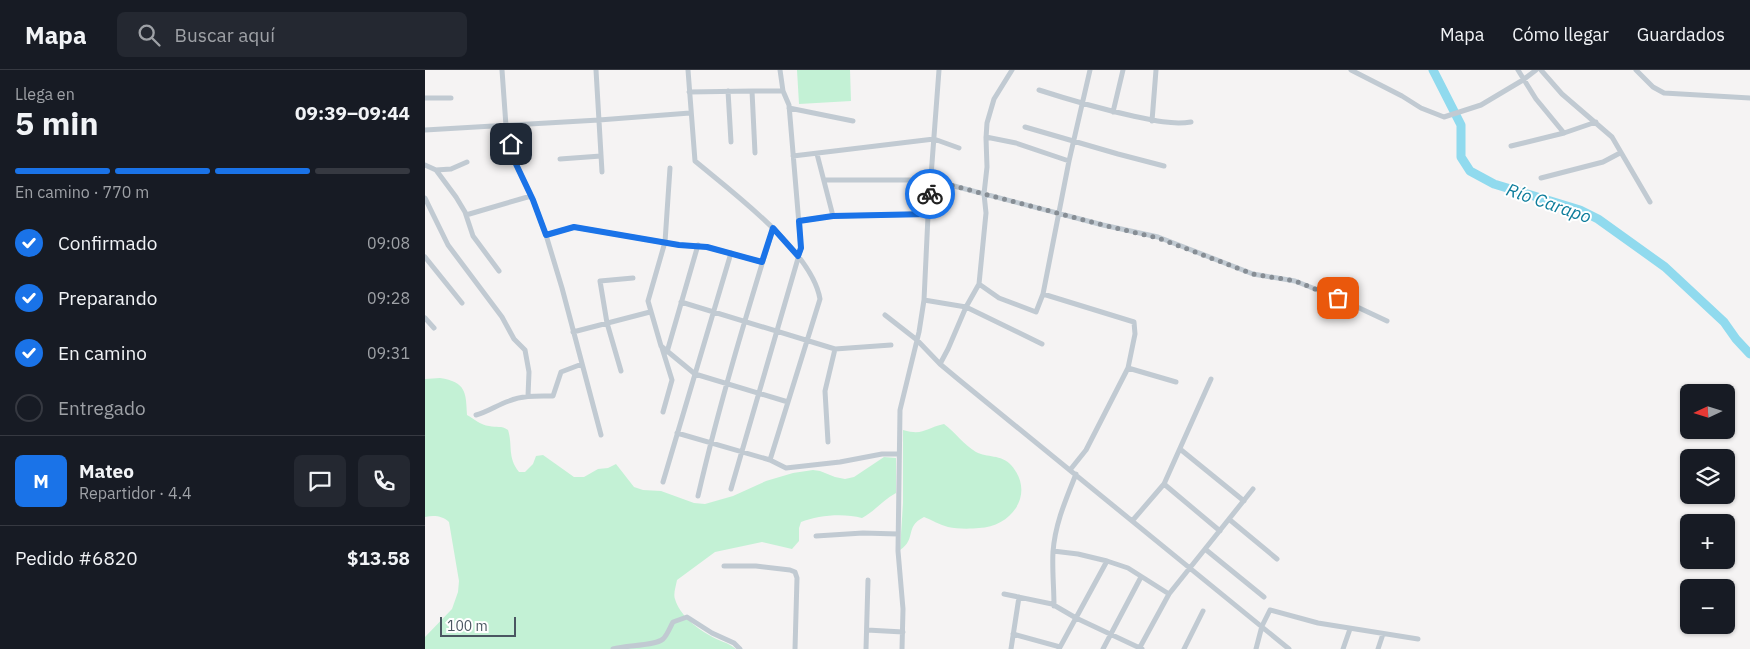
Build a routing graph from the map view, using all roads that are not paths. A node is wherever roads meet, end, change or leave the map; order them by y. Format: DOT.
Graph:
graph roads {
  1 [pos="502,70"];
  2 [pos="596,70"];
  3 [pos="688,70"];
  4 [pos="780,70"];
  5 [pos="939,70"];
  6 [pos="1011,70"];
  7 [pos="1090,70"];
  8 [pos="1123,70"];
  9 [pos="1155,70"];
  10 [pos="1351,70"];
  11 [pos="1518,70"];
  12 [pos="1536,70"];
  13 [pos="1541,70"];
  14 [pos="1636,70"];
  15 [pos="1523,80"];
  16 [pos="1039,90"];
  17 [pos="728,91"];
  18 [pos="752,91"];
  19 [pos="783,91"];
  20 [pos="689,92"];
  21 [pos="425,98"];
  22 [pos="451,98"];
  23 [pos="1750,98"];
  24 [pos="1082,104"];
  25 [pos="789,108"];
  26 [pos="1113,112"];
  27 [pos="690,113"];
  28 [pos="599,120"];
  29 [pos="1152,120"];
  30 [pos="853,121"];
  31 [pos="1191,122"];
  32 [pos="1596,122"];
  33 [pos="506,126"];
  34 [pos="1025,127"];
  35 [pos="425,130"];
  36 [pos="1564,133"];
  37 [pos="986,137"];
  38 [pos="934,139"];
  39 [pos="1074,141"];
  40 [pos="731,142"];
  41 [pos="1511,146"];
  42 [pos="959,148"];
  43 [pos="755,153"];
  44 [pos="1620,153"];
  45 [pos="817,154"];
  46 [pos="601,156"];
  47 [pos="793,156"];
  48 [pos="561,159"];
  49 [pos="1069,161"];
  50 [pos="467,162"];
  51 [pos="425,165"];
  52 [pos="1164,166"];
  53 [pos="670,168"];
  54 [pos="435,170"];
  55 [pos="602,172"];
  56 [pos="1541,178"];
  57 [pos="825,180"];
  58 [pos="931,180"];
  59 [pos="984,194"];
  60 [pos="531,196"];
  61 [pos="425,198"];
  62 [pos="1650,202"];
  63 [pos="1059,213"];
  64 [pos="929,214"];
  65 [pos="466,215"];
  66 [pos="833,216"];
  67 [pos="799,221"];
  68 [pos="773,228"];
  69 [pos="546,235"];
  70 [pos="665,242"];
  71 [pos="698,245"];
  72 [pos="731,253"];
  73 [pos="798,256"];
  74 [pos="425,257"];
  75 [pos="762,262"];
  76 [pos="499,272"];
  77 [pos="633,278"];
  78 [pos="979,284"];
  79 [pos="1043,294"];
  80 [pos="925,300"];
  81 [pos="681,302"];
  82 [pos="462,303"];
  83 [pos="966,307"];
  84 [pos="649,312"];
  85 [pos="713,312"];
  86 [pos="885,315"];
  87 [pos="425,318"];
  88 [pos="744,321"];
  89 [pos="1387,321"];
  90 [pos="607,323"];
  91 [pos="434,328"];
  92 [pos="776,331"];
  93 [pos="573,332"];
  94 [pos="807,340"];
  95 [pos="917,340"];
  96 [pos="1042,344"];
  97 [pos="891,345"];
  98 [pos="661,346"];
  99 [pos="835,348"];
  100 [pos="667,352"];
  101 [pos="582,364"];
  102 [pos="940,364"];
  103 [pos="1128,368"];
  104 [pos="621,371"];
  105 [pos="695,374"];
  106 [pos="1211,379"];
  107 [pos="1176,382"];
  108 [pos="727,384"];
  109 [pos="759,393"];
  110 [pos="528,396"];
  111 [pos="788,402"];
  112 [pos="663,412"];
  113 [pos="476,415"];
  114 [pos="677,433"];
  115 [pos="601,435"];
  116 [pos="828,442"];
  117 [pos="710,443"];
  118 [pos="1181,449"];
  119 [pos="742,452"];
  120 [pos="899,454"];
  121 [pos="770,460"];
  122 [pos="1070,470"];
  123 [pos="1076,474"];
  124 [pos="663,482"];
  125 [pos="1163,484"];
  126 [pos="731,489"];
  127 [pos="1253,490"];
  128 [pos="698,496"];
  129 [pos="1244,501"];
  130 [pos="1133,520"];
  131 [pos="1230,520"];
  132 [pos="1220,531"];
  133 [pos="898,534"];
  134 [pos="816,536"];
  135 [pos="1205,549"];
  136 [pos="1053,551"];
  137 [pos="1277,559"];
  138 [pos="1107,561"];
  139 [pos="724,566"];
  140 [pos="1191,568"];
  141 [pos="1141,578"];
  142 [pos="868,580"];
  143 [pos="1004,594"];
  144 [pos="1169,594"];
  145 [pos="1264,597"];
  146 [pos="1019,598"];
  147 [pos="1054,606"];
  148 [pos="1203,611"];
  149 [pos="1076,618"];
  150 [pos="1262,626"];
  151 [pos="1350,629"];
  152 [pos="867,630"];
  153 [pos="903,632"];
  154 [pos="1013,634"];
  155 [pos="1383,634"];
  156 [pos="1111,635"];
  157 [pos="1418,639"];
  158 [pos="1060,648"];
  159 [pos="613,649"];
  160 [pos="741,649"];
  161 [pos="795,649"];
  162 [pos="866,649"];
  163 [pos="902,649"];
  164 [pos="1011,649"];
  165 [pos="1103,649"];
  166 [pos="1141,649"];
  167 [pos="1184,649"];
  168 [pos="1257,649"];
  169 [pos="1289,649"];
  170 [pos="1343,649"];
  171 [pos="1378,649"];
  1 -- 33 [label="street"];
  2 -- 28 [label="street"];
  3 -- 20 [label="street"];
  4 -- 19 [label="street"];
  5 -- 38 [label="street"];
  6 -- 37 [label="street"];
  7 -- 24 [label="street"];
  8 -- 26 [label="street"];
  9 -- 29 [label="street"];
  10 -- 15 [label="street"];
  11 -- 15 [label="street"];
  12 -- 15 [label="street"];
  13 -- 32 [label="street"];
  14 -- 23 [label="street"];
  15 -- 36 [label="street"];
  16 -- 24 [label="street"];
  17 -- 18 [label="street"];
  17 -- 20 [label="street"];
  17 -- 40 [label="street"];
  18 -- 19 [label="street"];
  18 -- 43 [label="street"];
  19 -- 25 [label="street"];
  20 -- 27 [label="street"];
  21 -- 22 [label="street"];
  24 -- 26 [label="street"];
  24 -- 39 [label="street"];
  25 -- 30 [label="street"];
  25 -- 47 [label="street"];
  26 -- 29 [label="street"];
  27 -- 28 [label="street"];
  27 -- 68 [label="street"];
  28 -- 33 [label="street"];
  28 -- 46 [label="street"];
  29 -- 31 [label="street"];
  32 -- 36 [label="street"];
  32 -- 44 [label="street"];
  33 -- 35 [label="street"];
  33 -- 60 [label="street"];
  34 -- 39 [label="street"];
  36 -- 41 [label="street"];
  37 -- 49 [label="street"];
  37 -- 59 [label="street"];
  38 -- 42 [label="street"];
  38 -- 45 [label="street"];
  38 -- 58 [label="street"];
  39 -- 49 [label="street"];
  39 -- 52 [label="street"];
  44 -- 56 [label="street"];
  44 -- 62 [label="street"];
  45 -- 47 [label="street"];
  45 -- 57 [label="street"];
  46 -- 48 [label="street"];
  46 -- 55 [label="street"];
  47 -- 67 [label="street"];
  49 -- 63 [label="street"];
  50 -- 54 [label="street"];
  51 -- 54 [label="street"];
  53 -- 70 [label="street"];
  54 -- 65 [label="street"];
  57 -- 58 [label="street"];
  57 -- 66 [label="street"];
  58 -- 59 [label="street"];
  58 -- 64 [label="street"];
  59 -- 63 [label="street"];
  59 -- 78 [label="street"];
  60 -- 65 [label="street"];
  60 -- 69 [label="street"];
  61 -- 110 [label="street"];
  63 -- 79 [label="street"];
  63 -- 89 [label="street"];
  64 -- 66 [label="street"];
  64 -- 80 [label="street"];
  65 -- 76 [label="street"];
  66 -- 67 [label="street"];
  67 -- 73 [label="street"];
  68 -- 73 [label="street"];
  68 -- 75 [label="street"];
  69 -- 70 [label="street"];
  69 -- 93 [label="street"];
  70 -- 71 [label="street"];
  70 -- 84 [label="street"];
  71 -- 72 [label="street"];
  71 -- 81 [label="street"];
  72 -- 75 [label="street"];
  72 -- 85 [label="street"];
  73 -- 92 [label="street"];
  73 -- 94 [label="street"];
  74 -- 82 [label="street"];
  75 -- 88 [label="street"];
  77 -- 90 [label="street"];
  78 -- 79 [label="street"];
  78 -- 83 [label="street"];
  79 -- 103 [label="street"];
  80 -- 83 [label="street"];
  80 -- 95 [label="street"];
  81 -- 85 [label="street"];
  81 -- 100 [label="street"];
  83 -- 96 [label="street"];
  83 -- 102 [label="street"];
  84 -- 90 [label="street"];
  84 -- 98 [label="street"];
  85 -- 88 [label="street"];
  85 -- 105 [label="street"];
  86 -- 95 [label="street"];
  87 -- 91 [label="street"];
  88 -- 92 [label="street"];
  88 -- 108 [label="street"];
  90 -- 93 [label="street"];
  90 -- 104 [label="street"];
  92 -- 94 [label="street"];
  92 -- 109 [label="street"];
  93 -- 101 [label="street"];
  94 -- 99 [label="street"];
  94 -- 111 [label="street"];
  95 -- 102 [label="street"];
  95 -- 120 [label="street"];
  97 -- 99 [label="street"];
  98 -- 100 [label="street"];
  98 -- 112 [label="street"];
  99 -- 116 [label="street"];
  100 -- 105 [label="street"];
  101 -- 110 [label="street"];
  101 -- 115 [label="street"];
  102 -- 122 [label="street"];
  103 -- 107 [label="street"];
  103 -- 122 [label="street"];
  105 -- 108 [label="street"];
  105 -- 114 [label="street"];
  106 -- 118 [label="street"];
  108 -- 109 [label="street"];
  108 -- 117 [label="street"];
  109 -- 111 [label="street"];
  109 -- 119 [label="street"];
  110 -- 113 [label="street"];
  111 -- 121 [label="street"];
  114 -- 117 [label="street"];
  114 -- 124 [label="street"];
  117 -- 119 [label="street"];
  117 -- 128 [label="street"];
  118 -- 125 [label="street"];
  118 -- 129 [label="street"];
  119 -- 121 [label="street"];
  119 -- 126 [label="street"];
  120 -- 121 [label="street"];
  120 -- 133 [label="street"];
  122 -- 123 [label="street"];
  123 -- 130 [label="street"];
  123 -- 136 [label="street"];
  125 -- 130 [label="street"];
  125 -- 132 [label="street"];
  127 -- 129 [label="street"];
  129 -- 131 [label="street"];
  130 -- 140 [label="street"];
  131 -- 132 [label="street"];
  131 -- 137 [label="street"];
  132 -- 135 [label="street"];
  133 -- 134 [label="street"];
  133 -- 153 [label="street"];
  135 -- 140 [label="street"];
  135 -- 145 [label="street"];
  136 -- 138 [label="street"];
  136 -- 147 [label="street"];
  138 -- 141 [label="street"];
  138 -- 149 [label="street"];
  139 -- 161 [label="street"];
  140 -- 144 [label="street"];
  140 -- 150 [label="street"];
  141 -- 144 [label="street"];
  141 -- 156 [label="street"];
  142 -- 152 [label="street"];
  143 -- 146 [label="street"];
  144 -- 166 [label="street"];
  146 -- 147 [label="street"];
  146 -- 154 [label="street"];
  147 -- 149 [label="street"];
  148 -- 167 [label="street"];
  149 -- 156 [label="street"];
  149 -- 158 [label="street"];
  150 -- 151 [label="street"];
  150 -- 168 [label="street"];
  150 -- 169 [label="street"];
  151 -- 155 [label="street"];
  151 -- 170 [label="street"];
  152 -- 153 [label="street"];
  152 -- 162 [label="street"];
  153 -- 163 [label="street"];
  154 -- 158 [label="street"];
  154 -- 164 [label="street"];
  155 -- 157 [label="street"];
  155 -- 171 [label="street"];
  156 -- 165 [label="street"];
  156 -- 166 [label="street"];
  159 -- 160 [label="street"];
}
